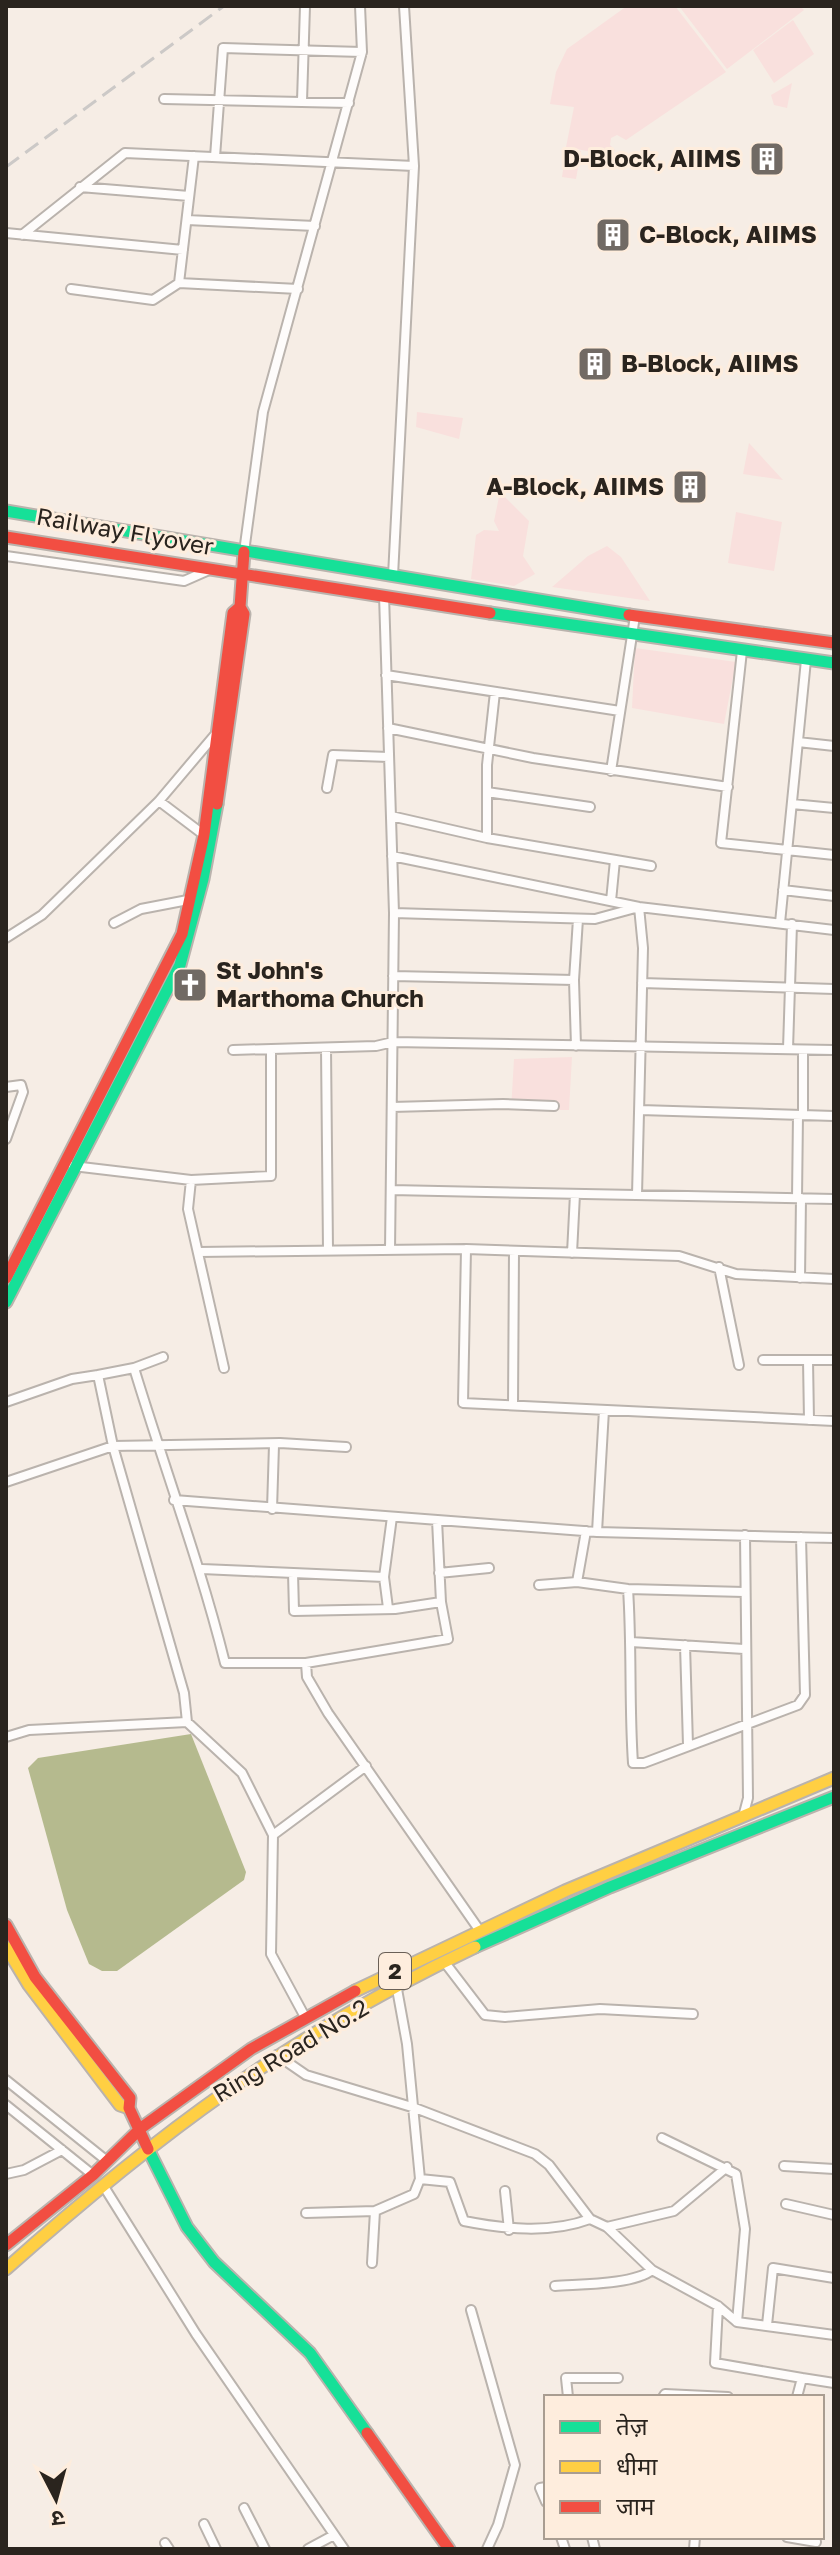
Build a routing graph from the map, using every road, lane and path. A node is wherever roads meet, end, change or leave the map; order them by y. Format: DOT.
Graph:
graph roads {
  1 [pos="305,6"];
  2 [pos="360,6"];
  3 [pos="404,6"];
  4 [pos="304,50"];
  5 [pos="362,52"];
  6 [pos="164,99"];
  7 [pos="218,99"];
  8 [pos="302,101"];
  9 [pos="349,103"];
  10 [pos="194,156"];
  11 [pos="215,157"];
  12 [pos="333,162"];
  13 [pos="414,166"];
  14 [pos="80,187"];
  15 [pos="189,196"];
  16 [pos="187,220"];
  17 [pos="315,226"];
  18 [pos="6,233"];
  19 [pos="22,235"];
  20 [pos="183,250"];
  21 [pos="179,283"];
  22 [pos="71,289"];
  23 [pos="298,289"];
  24 [pos="6,511"];
  25 [pos="6,537"];
  26 [pos="244,552"];
  27 [pos="6,556"];
  28 [pos="212,569"];
  29 [pos="244,574"];
  30 [pos="393,576"];
  31 [pos="384,595"];
  32 [pos="635,616"];
  33 [pos="630,635"];
  34 [pos="834,643"];
  35 [pos="742,651"];
  36 [pos="806,660"];
  37 [pos="834,663"];
  38 [pos="386,675"];
  39 [pos="495,692"];
  40 [pos="620,711"];
  41 [pos="222,727"];
  42 [pos="388,728"];
  43 [pos="798,742"];
  44 [pos="834,746"];
  45 [pos="489,748"];
  46 [pos="389,757"];
  47 [pos="611,771"];
  48 [pos="728,787"];
  49 [pos="327,788"];
  50 [pos="487,792"];
  51 [pos="159,801"];
  52 [pos="792,804"];
  53 [pos="590,807"];
  54 [pos="834,808"];
  55 [pos="391,816"];
  56 [pos="204,835"];
  57 [pos="487,838"];
  58 [pos="788,850"];
  59 [pos="834,855"];
  60 [pos="392,856"];
  61 [pos="615,860"];
  62 [pos="651,866"];
  63 [pos="783,890"];
  64 [pos="834,896"];
  65 [pos="196,899"];
  66 [pos="611,901"];
  67 [pos="639,907"];
  68 [pos="394,913"];
  69 [pos="578,919"];
  70 [pos="114,923"];
  71 [pos="780,923"];
  72 [pos="792,924"];
  73 [pos="834,930"];
  74 [pos="6,938"];
  75 [pos="393,976"];
  76 [pos="574,980"];
  77 [pos="642,983"];
  78 [pos="789,987"];
  79 [pos="834,989"];
  80 [pos="393,1042"];
  81 [pos="576,1046"];
  82 [pos="641,1046"];
  83 [pos="326,1048"];
  84 [pos="788,1049"];
  85 [pos="233,1050"];
  86 [pos="803,1050"];
  87 [pos="834,1050"];
  88 [pos="271,1052"];
  89 [pos="6,1087"];
  90 [pos="554,1106"];
  91 [pos="392,1107"];
  92 [pos="640,1110"];
  93 [pos="800,1115"];
  94 [pos="834,1116"];
  95 [pos="6,1139"];
  96 [pos="64,1165"];
  97 [pos="79,1166"];
  98 [pos="191,1180"];
  99 [pos="391,1190"];
  100 [pos="575,1194"];
  101 [pos="637,1195"];
  102 [pos="799,1198"];
  103 [pos="834,1199"];
  104 [pos="466,1249"];
  105 [pos="328,1250"];
  106 [pos="390,1250"];
  107 [pos="514,1251"];
  108 [pos="199,1252"];
  109 [pos="572,1253"];
  110 [pos="719,1267"];
  111 [pos="6,1278"];
  112 [pos="800,1278"];
  113 [pos="834,1279"];
  114 [pos="6,1302"];
  115 [pos="163,1357"];
  116 [pos="763,1360"];
  117 [pos="808,1360"];
  118 [pos="834,1360"];
  119 [pos="739,1365"];
  120 [pos="134,1368"];
  121 [pos="224,1368"];
  122 [pos="98,1375"];
  123 [pos="6,1402"];
  124 [pos="513,1405"];
  125 [pos="604,1410"];
  126 [pos="809,1420"];
  127 [pos="834,1421"];
  128 [pos="157,1445"];
  129 [pos="274,1445"];
  130 [pos="113,1446"];
  131 [pos="346,1447"];
  132 [pos="6,1482"];
  133 [pos="174,1500"];
  134 [pos="272,1509"];
  135 [pos="392,1517"];
  136 [pos="437,1520"];
  137 [pos="586,1531"];
  138 [pos="597,1532"];
  139 [pos="745,1535"];
  140 [pos="801,1537"];
  141 [pos="834,1538"];
  142 [pos="489,1568"];
  143 [pos="202,1569"];
  144 [pos="293,1573"];
  145 [pos="439,1573"];
  146 [pos="384,1577"];
  147 [pos="577,1582"];
  148 [pos="539,1585"];
  149 [pos="628,1589"];
  150 [pos="744,1592"];
  151 [pos="441,1602"];
  152 [pos="388,1608"];
  153 [pos="631,1642"];
  154 [pos="685,1645"];
  155 [pos="744,1649"];
  156 [pos="306,1663"];
  157 [pos="187,1722"];
  158 [pos="746,1725"];
  159 [pos="6,1737"];
  160 [pos="688,1745"];
  161 [pos="366,1766"];
  162 [pos="834,1778"];
  163 [pos="834,1797"];
  164 [pos="743,1817"];
  165 [pos="273,1835"];
  166 [pos="480,1931"];
  167 [pos="7,1932"];
  168 [pos="6,1947"];
  169 [pos="446,1964"];
  170 [pos="397,1989"];
  171 [pos="693,2014"];
  172 [pos="305,2017"];
  173 [pos="277,2055"];
  174 [pos="6,2080"];
  175 [pos="6,2105"];
  176 [pos="129,2108"];
  177 [pos="415,2108"];
  178 [pos="141,2128"];
  179 [pos="662,2138"];
  180 [pos="148,2149"];
  181 [pos="62,2150"];
  182 [pos="107,2161"];
  183 [pos="784,2166"];
  184 [pos="727,2167"];
  185 [pos="834,2169"];
  186 [pos="6,2174"];
  187 [pos="93,2175"];
  188 [pos="420,2179"];
  189 [pos="103,2185"];
  190 [pos="505,2191"];
  191 [pos="786,2204"];
  192 [pos="375,2211"];
  193 [pos="306,2213"];
  194 [pos="834,2215"];
  195 [pos="590,2219"];
  196 [pos="607,2227"];
  197 [pos="509,2230"];
  198 [pos="6,2245"];
  199 [pos="372,2263"];
  200 [pos="6,2269"];
  201 [pos="652,2270"];
  202 [pos="834,2278"];
  203 [pos="555,2286"];
  204 [pos="718,2306"];
  205 [pos="471,2310"];
  206 [pos="737,2322"];
  207 [pos="767,2325"];
  208 [pos="834,2335"];
  209 [pos="618,2378"];
  210 [pos="802,2378"];
  211 [pos="834,2383"];
  212 [pos="568,2395"];
  213 [pos="664,2395"];
  214 [pos="687,2395"];
  215 [pos="798,2395"];
  216 [pos="244,2508"];
  217 [pos="204,2524"];
  218 [pos="334,2535"];
  219 [pos="799,2539"];
  220 [pos="816,2542"];
  221 [pos="216,2549"];
  222 [pos="265,2549"];
  223 [pos="308,2549"];
  224 [pos="344,2549"];
  225 [pos="449,2549"];
  226 [pos="487,2549"];
  1 -- 4 [label="street"];
  2 -- 5 [label="street"];
  3 -- 13 [label="street"];
  4 -- 5 [label="street"];
  4 -- 7 [label="street"];
  4 -- 8 [label="street"];
  5 -- 9 [label="street"];
  6 -- 7 [label="street"];
  7 -- 8 [label="street"];
  7 -- 11 [label="street"];
  8 -- 9 [label="street"];
  9 -- 12 [label="street"];
  10 -- 11 [label="street"];
  10 -- 14 [label="street"];
  10 -- 15 [label="street"];
  11 -- 12 [label="street"];
  12 -- 13 [label="street"];
  12 -- 17 [label="street"];
  13 -- 30 [label="street"];
  14 -- 15 [label="street"];
  14 -- 19 [label="street"];
  15 -- 16 [label="street"];
  16 -- 17 [label="street"];
  16 -- 20 [label="street"];
  17 -- 23 [label="street"];
  18 -- 19 [label="street"];
  19 -- 20 [label="street"];
  20 -- 21 [label="street"];
  21 -- 22 [label="street"];
  21 -- 23 [label="street"];
  23 -- 26 [label="street"];
  24 -- 26 [label="main road, Railway Flyover"];
  25 -- 28 [label="main road, Railway Flyover"];
  26 -- 29 [label="main road"];
  26 -- 30 [label="main road, Railway Flyover"];
  27 -- 28 [label="street"];
  28 -- 29 [label="main road, Railway Flyover"];
  29 -- 31 [label="main road, Railway Flyover"];
  29 -- 41 [label="main road"];
  30 -- 32 [label="main road, Railway Flyover"];
  31 -- 33 [label="main road, Railway Flyover"];
  31 -- 38 [label="street"];
  32 -- 33 [label="street"];
  32 -- 34 [label="main road, Railway Flyover"];
  33 -- 35 [label="main road, Railway Flyover"];
  33 -- 40 [label="street"];
  35 -- 36 [label="main road, Railway Flyover"];
  35 -- 48 [label="street"];
  36 -- 37 [label="main road, Railway Flyover"];
  36 -- 43 [label="street"];
  38 -- 39 [label="street"];
  38 -- 42 [label="street"];
  39 -- 40 [label="street"];
  39 -- 45 [label="street"];
  40 -- 47 [label="street"];
  41 -- 51 [label="street"];
  41 -- 56 [label="main road"];
  41 -- 65 [label="main road"];
  42 -- 45 [label="street"];
  42 -- 46 [label="street"];
  43 -- 44 [label="street"];
  43 -- 52 [label="street"];
  45 -- 47 [label="street"];
  45 -- 50 [label="street"];
  46 -- 49 [label="street"];
  46 -- 55 [label="street"];
  47 -- 48 [label="street"];
  48 -- 58 [label="street"];
  50 -- 53 [label="street"];
  50 -- 57 [label="street"];
  51 -- 56 [label="street"];
  51 -- 74 [label="street"];
  52 -- 54 [label="street"];
  52 -- 58 [label="street"];
  55 -- 57 [label="street"];
  55 -- 60 [label="street"];
  56 -- 65 [label="main road"];
  57 -- 61 [label="street"];
  58 -- 59 [label="street"];
  58 -- 63 [label="street"];
  60 -- 66 [label="street"];
  60 -- 68 [label="street"];
  61 -- 62 [label="street"];
  61 -- 66 [label="street"];
  63 -- 64 [label="street"];
  63 -- 71 [label="street"];
  65 -- 70 [label="street"];
  65 -- 96 [label="main road"];
  65 -- 97 [label="main road"];
  66 -- 67 [label="street"];
  67 -- 69 [label="street"];
  67 -- 71 [label="street"];
  67 -- 77 [label="street"];
  68 -- 69 [label="street"];
  68 -- 75 [label="street"];
  69 -- 76 [label="street"];
  71 -- 72 [label="street"];
  72 -- 73 [label="street"];
  72 -- 78 [label="street"];
  75 -- 76 [label="street"];
  75 -- 80 [label="street"];
  76 -- 81 [label="street"];
  77 -- 78 [label="street"];
  77 -- 82 [label="street"];
  78 -- 79 [label="street"];
  78 -- 84 [label="street"];
  80 -- 81 [label="street"];
  80 -- 83 [label="street"];
  80 -- 91 [label="street"];
  81 -- 82 [label="street"];
  82 -- 84 [label="street"];
  82 -- 92 [label="street"];
  83 -- 88 [label="street"];
  83 -- 105 [label="street"];
  84 -- 86 [label="street"];
  85 -- 88 [label="street"];
  86 -- 87 [label="street"];
  86 -- 93 [label="street"];
  88 -- 98 [label="street"];
  89 -- 95 [label="street"];
  90 -- 91 [label="street"];
  91 -- 99 [label="street"];
  92 -- 93 [label="street"];
  92 -- 101 [label="street"];
  93 -- 94 [label="street"];
  93 -- 102 [label="street"];
  96 -- 97 [label="street"];
  96 -- 111 [label="main road"];
  97 -- 98 [label="street"];
  97 -- 114 [label="main road"];
  98 -- 108 [label="street"];
  99 -- 100 [label="street"];
  99 -- 106 [label="street"];
  100 -- 101 [label="street"];
  100 -- 109 [label="street"];
  101 -- 102 [label="street"];
  102 -- 103 [label="street"];
  102 -- 112 [label="street"];
  104 -- 106 [label="street"];
  104 -- 107 [label="street"];
  104 -- 124 [label="street"];
  105 -- 106 [label="street"];
  105 -- 108 [label="street"];
  107 -- 109 [label="street"];
  107 -- 124 [label="street"];
  108 -- 121 [label="street"];
  109 -- 110 [label="street"];
  110 -- 112 [label="street"];
  110 -- 119 [label="street"];
  112 -- 113 [label="street"];
  115 -- 120 [label="street"];
  116 -- 117 [label="street"];
  117 -- 118 [label="street"];
  117 -- 126 [label="street"];
  120 -- 122 [label="street"];
  120 -- 128 [label="street"];
  122 -- 123 [label="street"];
  122 -- 130 [label="street"];
  124 -- 125 [label="street"];
  125 -- 126 [label="street"];
  125 -- 138 [label="street"];
  126 -- 127 [label="street"];
  128 -- 129 [label="street"];
  128 -- 130 [label="street"];
  128 -- 133 [label="street"];
  129 -- 131 [label="street"];
  129 -- 134 [label="street"];
  130 -- 132 [label="street"];
  130 -- 157 [label="street"];
  133 -- 134 [label="street"];
  133 -- 143 [label="street"];
  134 -- 135 [label="street"];
  135 -- 136 [label="street"];
  135 -- 146 [label="street"];
  136 -- 137 [label="street"];
  136 -- 145 [label="street"];
  137 -- 138 [label="street"];
  137 -- 147 [label="street"];
  138 -- 139 [label="street"];
  139 -- 140 [label="street"];
  139 -- 150 [label="street"];
  140 -- 141 [label="street"];
  140 -- 158 [label="street"];
  142 -- 145 [label="street"];
  143 -- 144 [label="street"];
  143 -- 156 [label="street"];
  144 -- 146 [label="street"];
  144 -- 152 [label="street"];
  145 -- 151 [label="street"];
  146 -- 152 [label="street"];
  147 -- 148 [label="street"];
  147 -- 149 [label="street"];
  149 -- 150 [label="street"];
  149 -- 153 [label="street"];
  150 -- 155 [label="street"];
  151 -- 152 [label="street"];
  151 -- 156 [label="street"];
  153 -- 154 [label="street"];
  153 -- 160 [label="street"];
  154 -- 155 [label="street"];
  154 -- 160 [label="street"];
  155 -- 158 [label="street"];
  156 -- 161 [label="street"];
  157 -- 159 [label="street"];
  157 -- 165 [label="street"];
  158 -- 160 [label="street"];
  158 -- 164 [label="street"];
  161 -- 165 [label="street"];
  161 -- 166 [label="street"];
  162 -- 164 [label="main road, Ring Road No.2 / 2"];
  163 -- 169 [label="main road, Ring Road No.2 / 2"];
  164 -- 166 [label="main road, Ring Road No.2 / 2"];
  165 -- 172 [label="street"];
  166 -- 172 [label="main road, Ring Road No.2 / 2"];
  167 -- 176 [label="main road"];
  168 -- 176 [label="main road"];
  169 -- 170 [label="main road, Ring Road No.2 / 2"];
  169 -- 171 [label="street"];
  170 -- 173 [label="main road, Ring Road No.2 / 2"];
  170 -- 177 [label="street"];
  172 -- 178 [label="main road, Ring Road No.2 / 2"];
  173 -- 177 [label="street"];
  173 -- 180 [label="main road, Ring Road No.2 / 2"];
  174 -- 182 [label="street"];
  175 -- 181 [label="street"];
  176 -- 178 [label="main road"];
  177 -- 188 [label="street"];
  177 -- 195 [label="street"];
  178 -- 180 [label="main road"];
  178 -- 182 [label="main road, Ring Road No.2 / 2"];
  179 -- 184 [label="street"];
  180 -- 189 [label="main road, Ring Road No.2 / 2"];
  180 -- 225 [label="main road"];
  181 -- 186 [label="street"];
  181 -- 187 [label="street"];
  182 -- 187 [label="main road, Ring Road No.2 / 2"];
  183 -- 185 [label="street"];
  184 -- 196 [label="street"];
  184 -- 206 [label="street"];
  187 -- 198 [label="main road, Ring Road No.2 / 2"];
  188 -- 192 [label="street"];
  188 -- 197 [label="street"];
  189 -- 200 [label="main road, Ring Road No.2 / 2"];
  189 -- 218 [label="street"];
  190 -- 197 [label="street"];
  191 -- 194 [label="street"];
  192 -- 193 [label="street"];
  192 -- 199 [label="street"];
  195 -- 196 [label="street"];
  195 -- 197 [label="street"];
  196 -- 201 [label="street"];
  201 -- 203 [label="street"];
  201 -- 204 [label="street"];
  202 -- 207 [label="street"];
  204 -- 206 [label="street"];
  204 -- 210 [label="street"];
  205 -- 226 [label="street"];
  206 -- 207 [label="street"];
  207 -- 208 [label="street"];
  209 -- 212 [label="street"];
  210 -- 211 [label="street"];
  210 -- 215 [label="street"];
  213 -- 214 [label="street"];
  216 -- 222 [label="street"];
  217 -- 221 [label="street"];
  218 -- 223 [label="street"];
  218 -- 224 [label="street"];
  219 -- 220 [label="street"];
}
